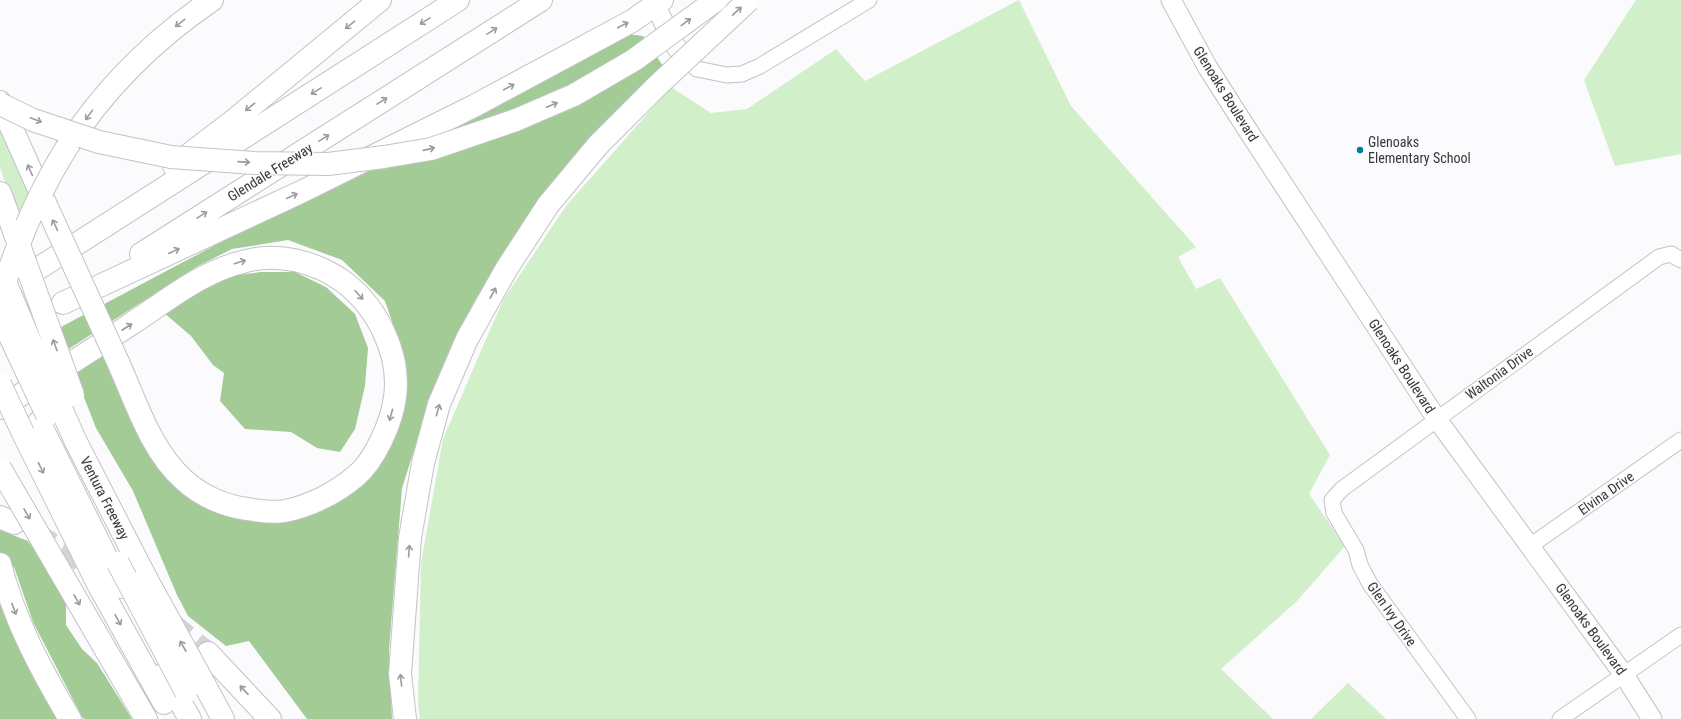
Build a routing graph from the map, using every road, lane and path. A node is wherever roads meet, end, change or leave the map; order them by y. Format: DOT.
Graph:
graph roads {
  1 [pos="212,0"];
  2 [pos="380,0"];
  3 [pos="458,0"];
  4 [pos="541,0"];
  5 [pos="716,0"];
  6 [pos="749,0"];
  7 [pos="869,0"];
  8 [pos="1171,0"];
  9 [pos="658,3"];
  10 [pos="665,24"];
  11 [pos="681,52"];
  12 [pos="0,103"];
  13 [pos="0,193"];
  14 [pos="1676,257"];
  15 [pos="40,267"];
  16 [pos="0,271"];
  17 [pos="0,292"];
  18 [pos="0,299"];
  19 [pos="63,304"];
  20 [pos="0,315"];
  21 [pos="0,339"];
  22 [pos="0,343"];
  23 [pos="0,384"];
  24 [pos="0,408"];
  25 [pos="48,414"];
  26 [pos="1436,418"];
  27 [pos="1681,440"];
  28 [pos="0,468"];
  29 [pos="1332,500"];
  30 [pos="1530,546"];
  31 [pos="1,568"];
  32 [pos="1681,635"];
  33 [pos="208,653"];
  34 [pos="1624,675"];
  35 [pos="194,686"];
  36 [pos="70,719"];
  37 [pos="146,719"];
  38 [pos="172,719"];
  39 [pos="190,719"];
  40 [pos="202,719"];
  41 [pos="223,719"];
  42 [pos="270,719"];
  43 [pos="405,719"];
  44 [pos="1468,719"];
  45 [pos="1560,719"];
  46 [pos="1652,719"];
  1 -- 18 [label="highway, one-way, bridge"];
  2 -- 15 [label="highway, one-way"];
  3 -- 15 [label="highway, one-way"];
  19 -- 4 [label="highway, Glendale Freeway, one-way"];
  12 -- 5 [label="highway, one-way, bridge"];
  43 -- 6 [label="highway, one-way, bridge"];
  7 -- 11 [label="street"];
  8 -- 26 [label="street, Glenoaks Boulevard"];
  9 -- 10 [label="street"];
  19 -- 9 [label="highway, one-way"];
  24 -- 12 [label="highway, one-way, bridge"];
  25 -- 13 [label="highway, one-way, bridge"];
  14 -- 26 [label="street, Waltonia Drive"];
  15 -- 17 [label="highway"];
  16 -- 25 [label="highway, bridge"];
  19 -- 22 [label="highway, Glendale Freeway"];
  20 -- 25 [label="highway, bridge"];
  21 -- 25 [label="highway"];
  23 -- 25 [label="highway, bridge"];
  25 -- 35 [label="highway, bridge"];
  35 -- 25 [label="highway, Ventura Freeway, one-way, bridge"];
  25 -- 38 [label="highway, one-way"];
  25 -- 39 [label="highway"];
  26 -- 29 [label="street, Waltonia Drive"];
  26 -- 30 [label="street, Glenoaks Boulevard"];
  27 -- 30 [label="street, Elvina Drive"];
  28 -- 37 [label="highway, one-way, bridge"];
  29 -- 44 [label="street, Glen Ivy Drive"];
  30 -- 34 [label="street, Glenoaks Boulevard"];
  31 -- 36 [label="highway, one-way"];
  32 -- 34 [label="street"];
  42 -- 33 [label="highway, one-way"];
  34 -- 45 [label="street"];
  34 -- 46 [label="street, Glenoaks Boulevard"];
  35 -- 40 [label="highway"];
  35 -- 41 [label="highway, Ventura Freeway"];
}
